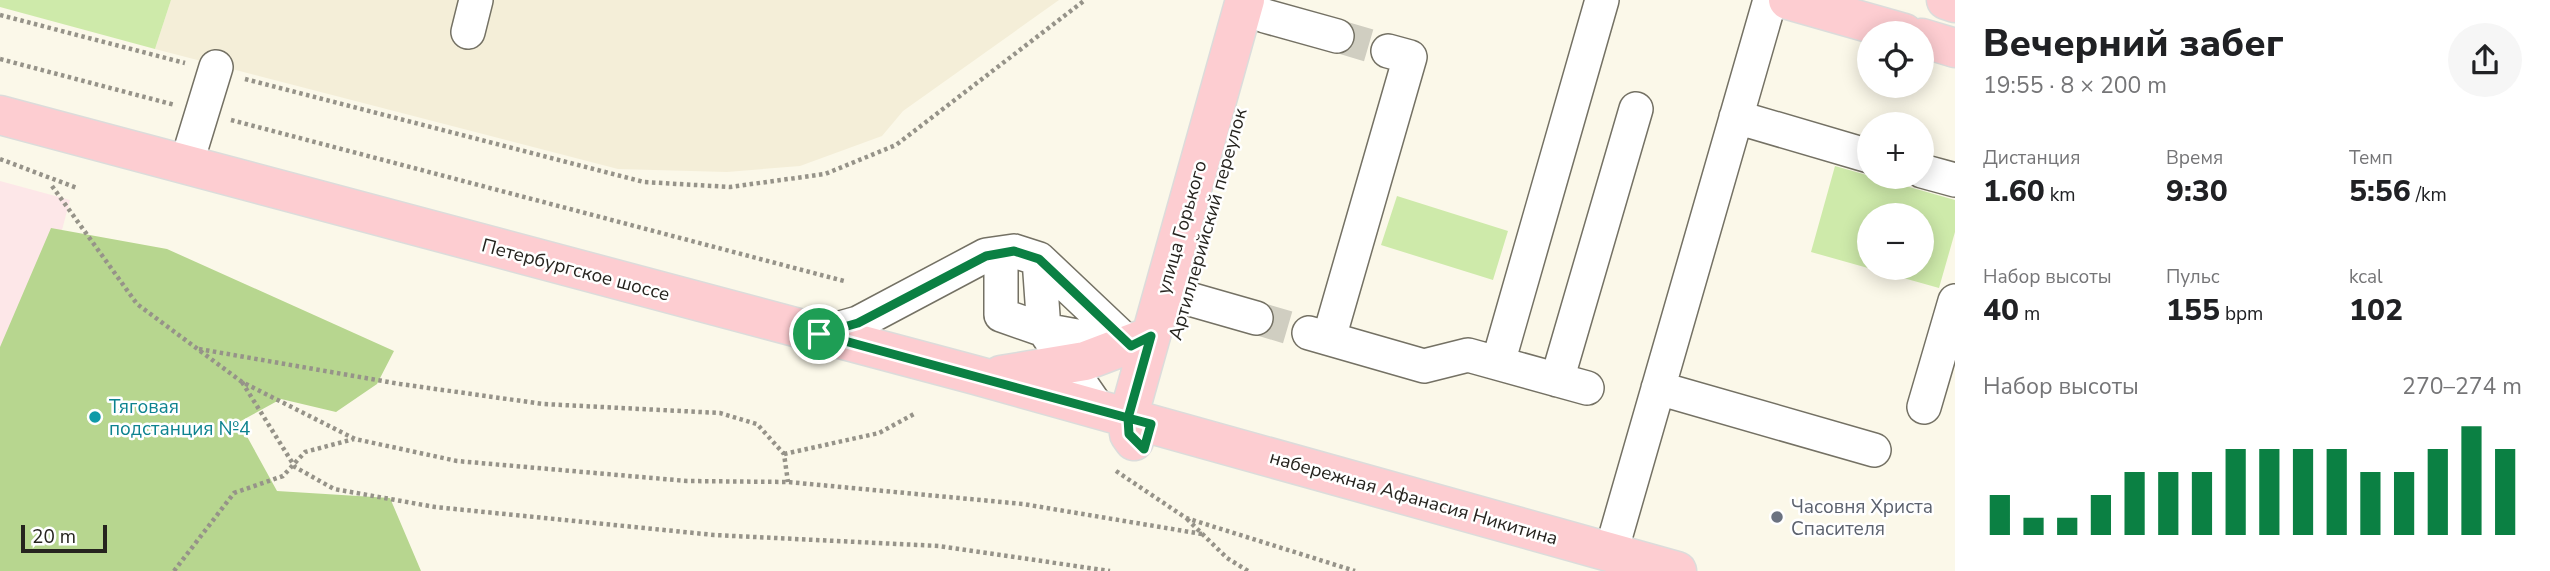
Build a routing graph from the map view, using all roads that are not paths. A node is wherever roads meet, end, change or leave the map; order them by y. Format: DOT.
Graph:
graph roads {
  1 [pos="476,0"];
  2 [pos="1602,0"];
  3 [pos="1770,0"];
  4 [pos="1788,0"];
  5 [pos="1946,0"];
  6 [pos="1955,3"];
  7 [pos="1260,5"];
  8 [pos="1862,21"];
  9 [pos="468,32"];
  10 [pos="1337,36"];
  11 [pos="1934,42"];
  12 [pos="1955,48"];
  13 [pos="1388,51"];
  14 [pos="216,69"];
  15 [pos="1636,109"];
  16 [pos="0,115"];
  17 [pos="1736,117"];
  18 [pos="0,141"];
  19 [pos="1857,152"];
  20 [pos="186,165"];
  21 [pos="1934,174"];
  22 [pos="1955,180"];
  23 [pos="1001,253"];
  24 [pos="1039,259"];
  25 [pos="1186,298"];
  26 [pos="1955,301"];
  27 [pos="1256,318"];
  28 [pos="1044,330"];
  29 [pos="819,334"];
  30 [pos="1141,341"];
  31 [pos="1498,363"];
  32 [pos="1069,365"];
  33 [pos="975,375"];
  34 [pos="1658,388"];
  35 [pos="1924,407"];
  36 [pos="1131,425"];
  37 [pos="1874,450"];
  38 [pos="1596,561"];
  39 [pos="1677,571"];
  1 -- 9 [label="lane"];
  2 -- 31 [label="lane"];
  3 -- 17 [label="lane"];
  4 -- 8 [label="main road"];
  5 -- 6 [label="main road"];
  7 -- 10 [label="lane"];
  7 -- 25 [label="main road, Артиллерийский переулок"];
  7 -- 30 [label="main road, улица Горького"];
  11 -- 12 [label="main road"];
  13 -- 31 [label="lane"];
  14 -- 20 [label="lane"];
  15 -- 31 [label="lane"];
  16 -- 20 [label="main road, Петербургское шоссе"];
  17 -- 19 [label="lane"];
  17 -- 34 [label="lane"];
  18 -- 36 [label="main road, Петербургское шоссе"];
  20 -- 29 [label="main road, Петербургское шоссе"];
  21 -- 22 [label="lane"];
  23 -- 24 [label="lane"];
  23 -- 28 [label="lane"];
  23 -- 29 [label="lane"];
  24 -- 28 [label="lane"];
  24 -- 30 [label="lane"];
  25 -- 27 [label="lane"];
  25 -- 36 [label="main road, Артиллерийский переулок"];
  26 -- 35 [label="lane"];
  28 -- 30 [label="lane"];
  28 -- 32 [label="lane"];
  29 -- 33 [label="main road, Петербургское шоссе"];
  30 -- 32 [label="main road"];
  30 -- 36 [label="main road, улица Горького"];
  32 -- 33 [label="main road"];
  32 -- 36 [label="lane"];
  33 -- 36 [label="main road, Петербургское шоссе"];
  34 -- 37 [label="lane"];
  34 -- 38 [label="lane"];
  36 -- 38 [label="main road, набережная Афанасия Никитина"];
  38 -- 39 [label="main road, набережная Афанасия Никитина"];
}
